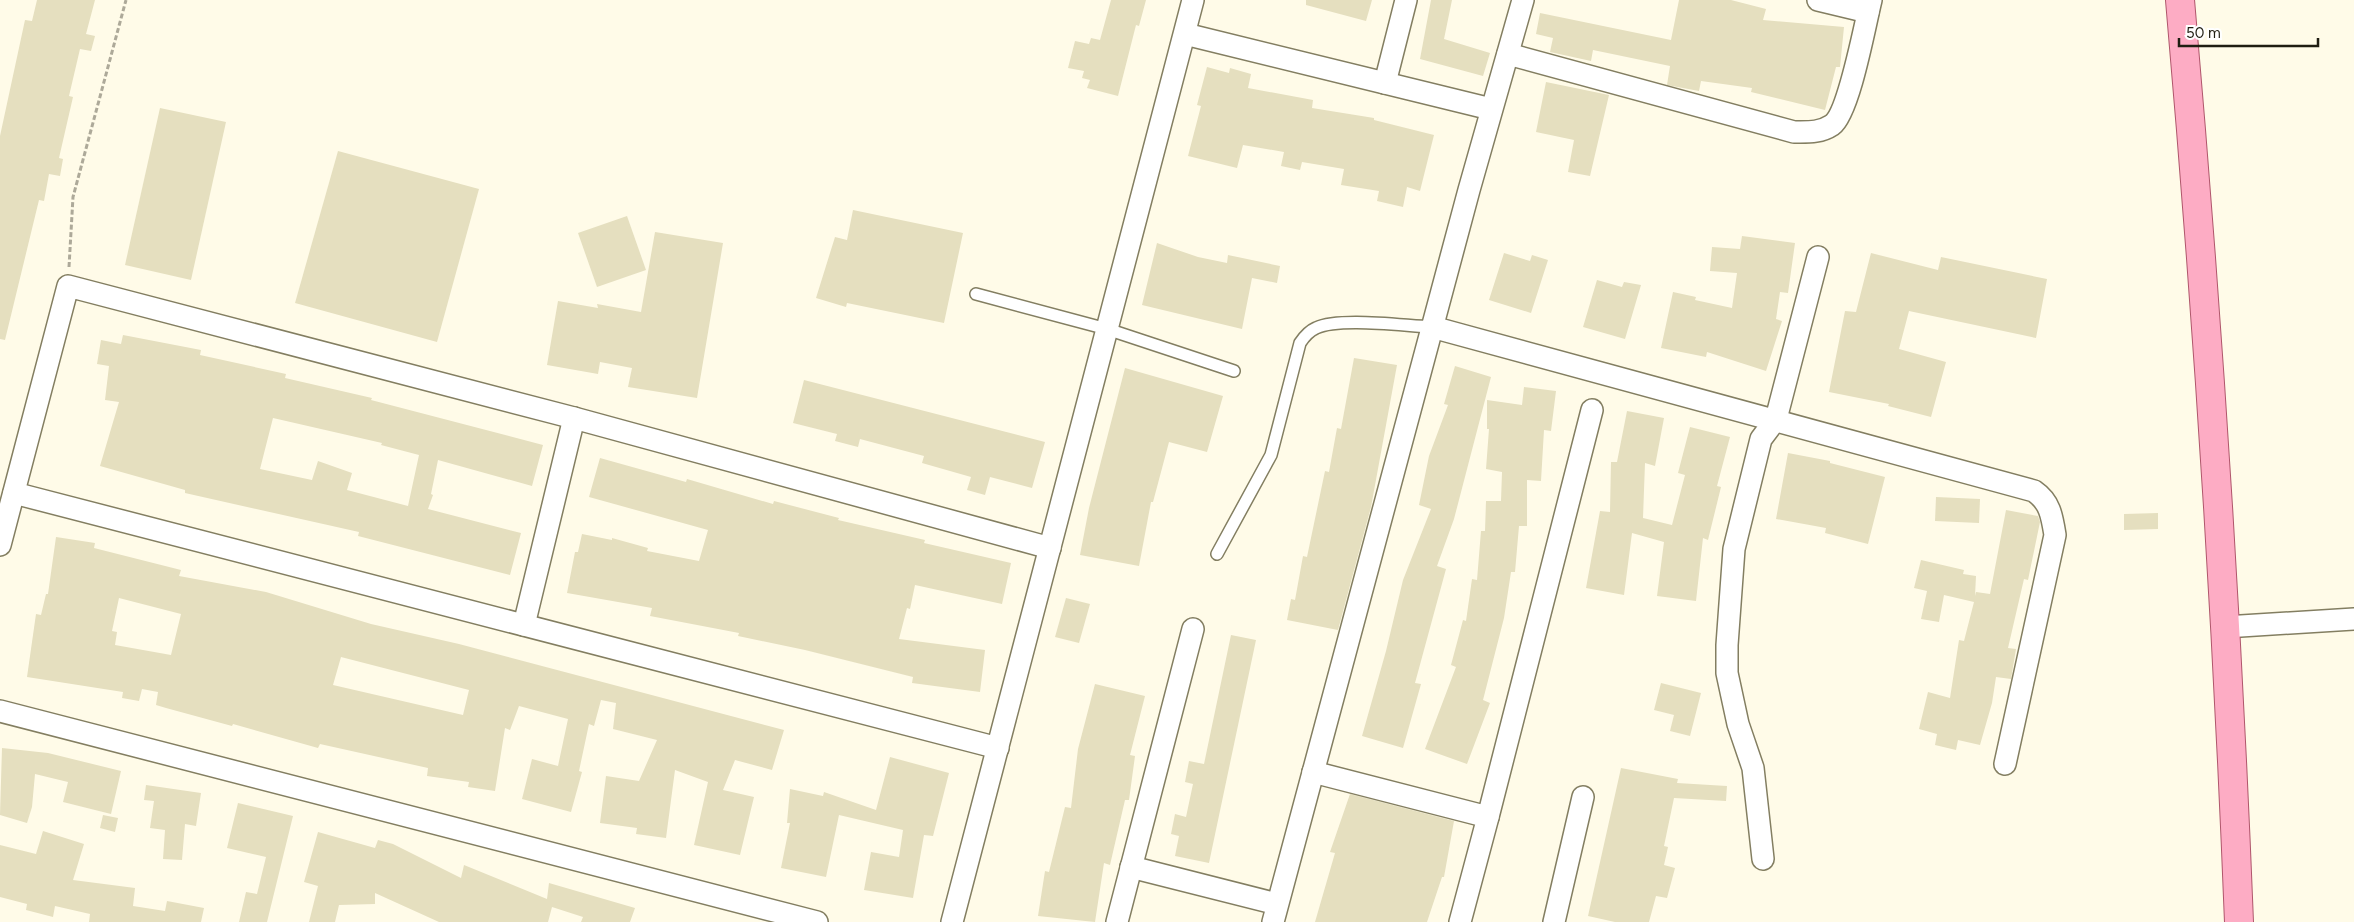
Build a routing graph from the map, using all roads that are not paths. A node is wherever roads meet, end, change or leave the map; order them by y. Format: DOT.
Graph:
graph roads {
  1 [pos="1194,0"];
  2 [pos="1406,0"];
  3 [pos="1522,0"];
  4 [pos="1818,0"];
  5 [pos="2180,0"];
  6 [pos="1870,6"];
  7 [pos="1185,34"];
  8 [pos="1508,54"];
  9 [pos="1384,83"];
  10 [pos="1492,109"];
  11 [pos="1818,257"];
  12 [pos="976,294"];
  13 [pos="1432,327"];
  14 [pos="1107,329"];
  15 [pos="1234,371"];
  16 [pos="1592,410"];
  17 [pos="574,418"];
  18 [pos="1776,419"];
  19 [pos="14,493"];
  20 [pos="0,545"];
  21 [pos="1050,548"];
  22 [pos="1217,554"];
  23 [pos="2354,619"];
  24 [pos="524,625"];
  25 [pos="2225,627"];
  26 [pos="1193,629"];
  27 [pos="0,710"];
  28 [pos="998,748"];
  29 [pos="2005,764"];
  30 [pos="1313,772"];
  31 [pos="1583,797"];
  32 [pos="1488,816"];
  33 [pos="1764,859"];
  34 [pos="1132,867"];
  35 [pos="1275,913"];
  36 [pos="817,922"];
  37 [pos="952,922"];
  38 [pos="1117,922"];
  39 [pos="1460,922"];
  40 [pos="1554,922"];
  41 [pos="2239,922"];
  1 -- 7 [label="street"];
  2 -- 9 [label="street"];
  3 -- 8 [label="street"];
  4 -- 6 [label="street"];
  5 -- 25 [label="main road"];
  6 -- 8 [label="street"];
  7 -- 9 [label="street"];
  7 -- 14 [label="street"];
  8 -- 10 [label="street"];
  9 -- 10 [label="street"];
  10 -- 13 [label="street"];
  11 -- 18 [label="street"];
  12 -- 14 [label="lane"];
  13 -- 18 [label="street"];
  13 -- 22 [label="lane"];
  13 -- 30 [label="street"];
  14 -- 15 [label="lane"];
  14 -- 21 [label="street"];
  16 -- 32 [label="street"];
  17 -- 19 [label="street"];
  17 -- 21 [label="street"];
  17 -- 24 [label="street"];
  18 -- 29 [label="street"];
  18 -- 33 [label="street"];
  19 -- 20 [label="street"];
  19 -- 24 [label="street"];
  21 -- 28 [label="street"];
  23 -- 25 [label="street"];
  24 -- 28 [label="street"];
  25 -- 41 [label="main road"];
  26 -- 34 [label="street"];
  27 -- 36 [label="street"];
  28 -- 37 [label="street"];
  30 -- 32 [label="street"];
  30 -- 35 [label="street"];
  31 -- 40 [label="street"];
  32 -- 39 [label="street"];
  34 -- 35 [label="street"];
  34 -- 38 [label="street"];
}
